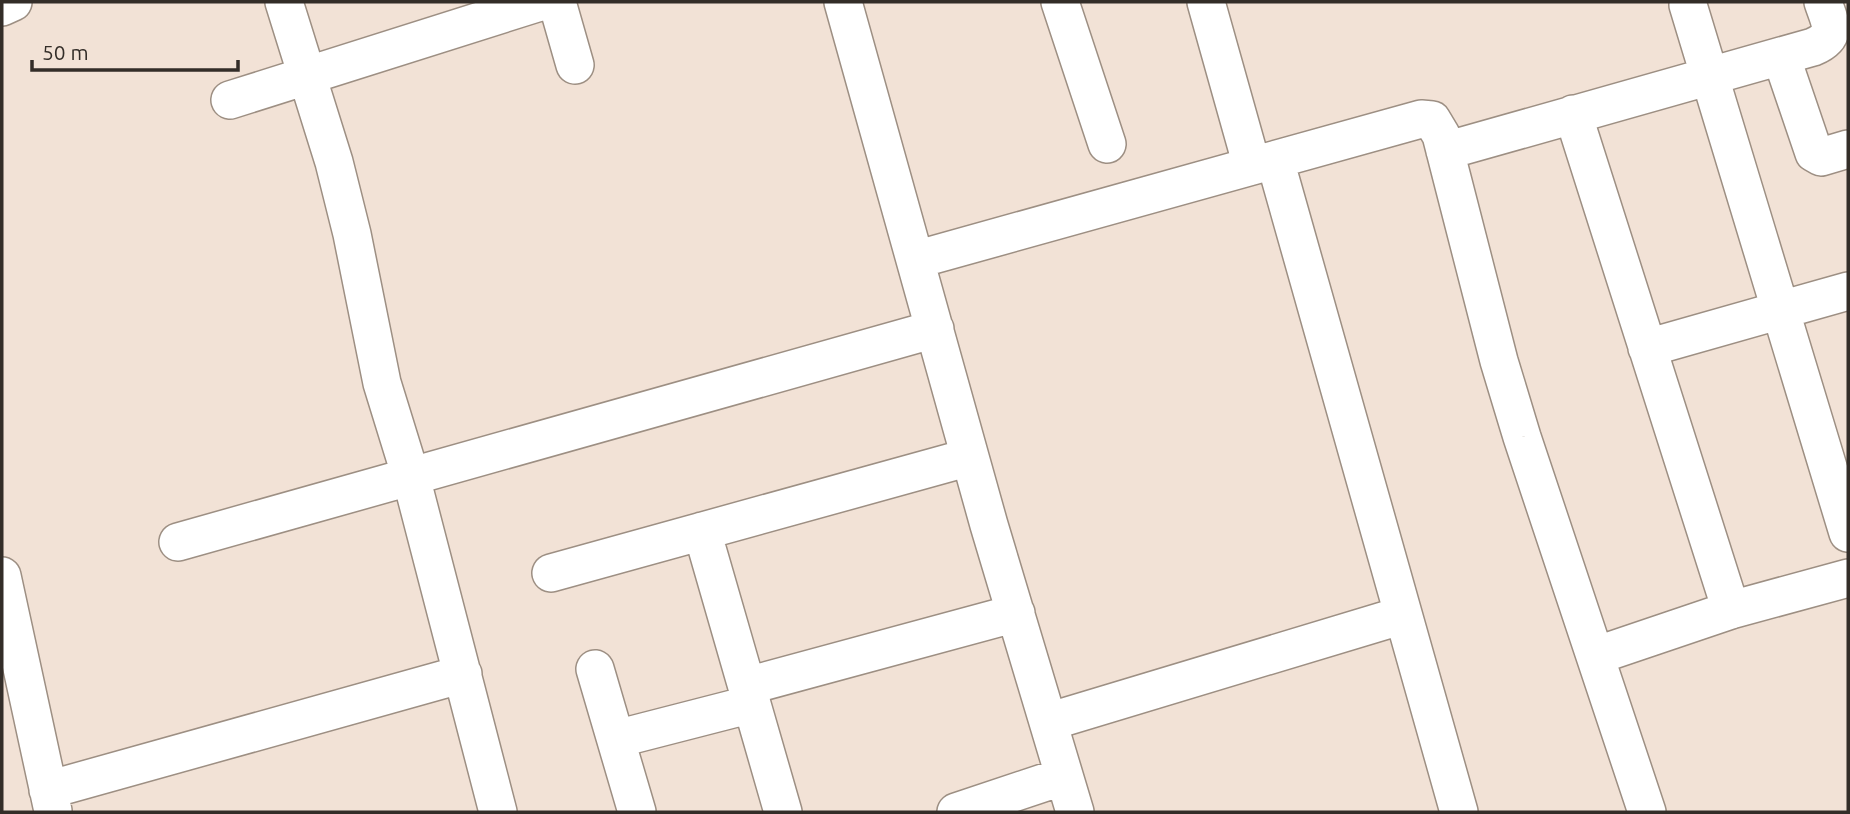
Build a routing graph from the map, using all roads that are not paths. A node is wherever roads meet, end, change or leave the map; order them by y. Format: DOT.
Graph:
graph roads {
  1 [pos="13,2"];
  2 [pos="284,2"];
  3 [pos="540,2"];
  4 [pos="557,2"];
  5 [pos="843,2"];
  6 [pos="1060,2"];
  7 [pos="1206,2"];
  8 [pos="1823,2"];
  9 [pos="1688,5"];
  10 [pos="2,6"];
  11 [pos="1781,56"];
  12 [pos="575,65"];
  13 [pos="308,76"];
  14 [pos="1711,76"];
  15 [pos="230,100"];
  16 [pos="1573,114"];
  17 [pos="1107,144"];
  18 [pos="1848,149"];
  19 [pos="1445,151"];
  20 [pos="1263,163"];
  21 [pos="915,260"];
  22 [pos="1848,291"];
  23 [pos="1780,310"];
  24 [pos="934,329"];
  25 [pos="1647,348"];
  26 [pos="970,457"];
  27 [pos="411,477"];
  28 [pos="702,531"];
  29 [pos="1848,533"];
  30 [pos="178,542"];
  31 [pos="551,573"];
  32 [pos="2,576"];
  33 [pos="1848,578"];
  34 [pos="1731,610"];
  35 [pos="1016,613"];
  36 [pos="1403,615"];
  37 [pos="6,620"];
  38 [pos="1595,656"];
  39 [pos="595,669"];
  40 [pos="463,674"];
  41 [pos="750,695"];
  42 [pos="1048,722"];
  43 [pos="616,739"];
  44 [pos="1064,776"];
  45 [pos="51,801"];
  46 [pos="498,812"];
  47 [pos="637,812"];
  48 [pos="783,812"];
  49 [pos="956,812"];
  50 [pos="1075,812"];
  51 [pos="1459,812"];
  52 [pos="1647,812"];
  1 -- 10 [label="street"];
  2 -- 13 [label="street"];
  3 -- 13 [label="street"];
  4 -- 12 [label="street"];
  5 -- 21 [label="street"];
  6 -- 17 [label="street"];
  7 -- 20 [label="street"];
  8 -- 11 [label="street"];
  9 -- 14 [label="street"];
  11 -- 14 [label="street"];
  11 -- 18 [label="street"];
  13 -- 15 [label="street"];
  13 -- 27 [label="street"];
  14 -- 16 [label="street"];
  14 -- 23 [label="street"];
  16 -- 19 [label="street"];
  16 -- 25 [label="street"];
  19 -- 20 [label="street"];
  19 -- 38 [label="street"];
  20 -- 21 [label="street"];
  20 -- 36 [label="street"];
  21 -- 24 [label="street"];
  22 -- 23 [label="street"];
  23 -- 25 [label="street"];
  23 -- 29 [label="street"];
  24 -- 26 [label="street"];
  24 -- 27 [label="street"];
  25 -- 34 [label="street"];
  26 -- 28 [label="street"];
  26 -- 35 [label="street"];
  27 -- 30 [label="street"];
  27 -- 40 [label="street"];
  28 -- 31 [label="street"];
  28 -- 41 [label="street"];
  32 -- 37 [label="street"];
  33 -- 34 [label="street"];
  34 -- 38 [label="street"];
  35 -- 41 [label="street"];
  35 -- 42 [label="street"];
  36 -- 42 [label="street"];
  36 -- 51 [label="street"];
  37 -- 45 [label="street"];
  38 -- 52 [label="street"];
  39 -- 43 [label="street"];
  40 -- 45 [label="street"];
  40 -- 46 [label="street"];
  41 -- 43 [label="street"];
  41 -- 48 [label="street"];
  42 -- 44 [label="street"];
  43 -- 47 [label="street"];
  44 -- 49 [label="street"];
  44 -- 50 [label="street"];
}
